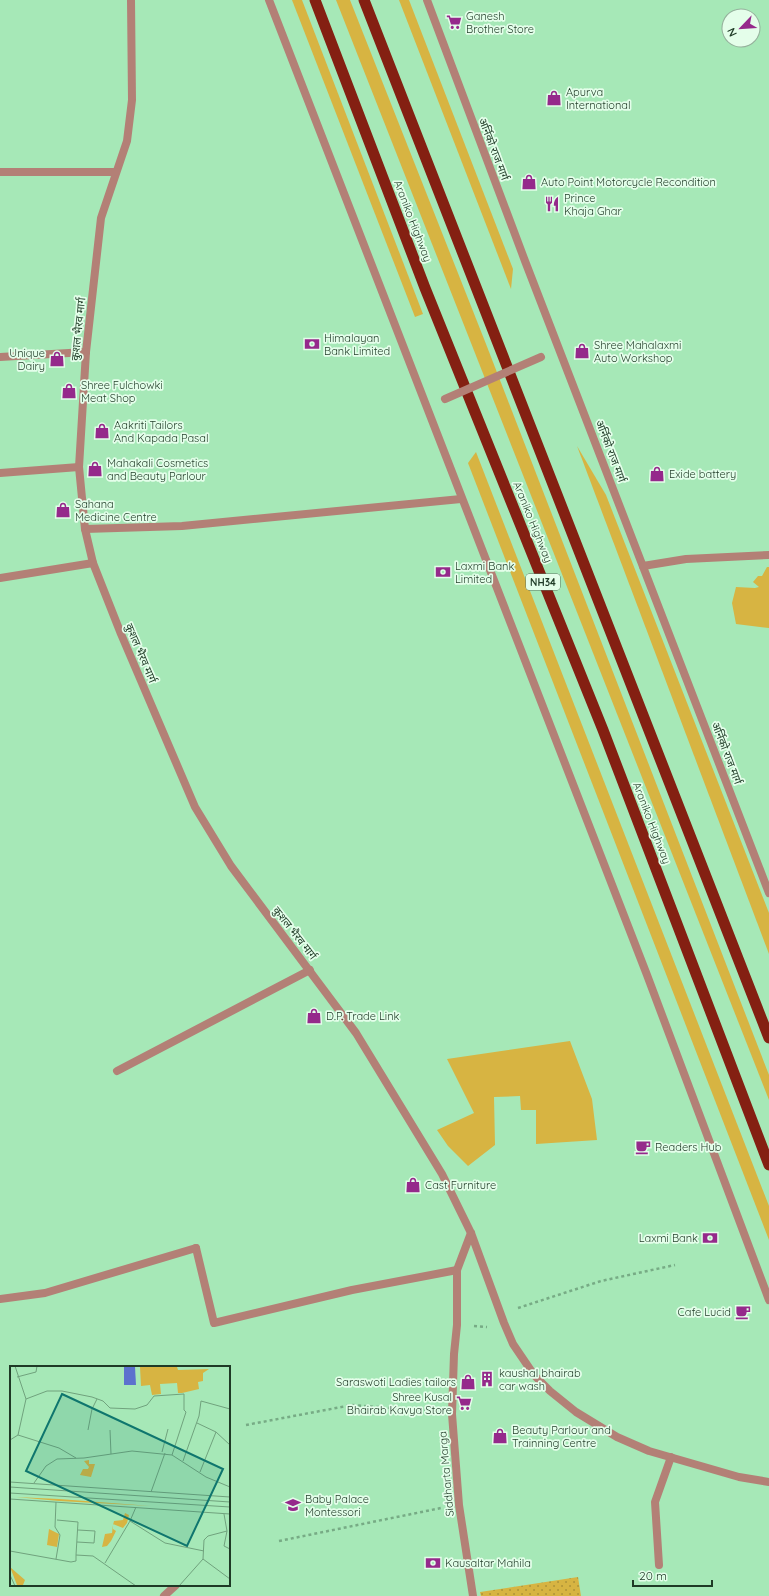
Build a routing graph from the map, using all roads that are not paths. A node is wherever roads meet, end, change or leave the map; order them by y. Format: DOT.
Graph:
graph roads {
  1 [pos="131,0"];
  2 [pos="269,0"];
  3 [pos="315,0"];
  4 [pos="364,0"];
  5 [pos="426,0"];
  6 [pos="0,172"];
  7 [pos="115,172"];
  8 [pos="86,352"];
  9 [pos="0,357"];
  10 [pos="541,357"];
  11 [pos="445,399"];
  12 [pos="79,466"];
  13 [pos="0,473"];
  14 [pos="461,499"];
  15 [pos="86,529"];
  16 [pos="769,555"];
  17 [pos="93,563"];
  18 [pos="643,566"];
  19 [pos="0,578"];
  20 [pos="769,893"];
  21 [pos="310,970"];
  22 [pos="769,1038"];
  23 [pos="117,1071"];
  24 [pos="769,1165"];
  25 [pos="472,1233"];
  26 [pos="458,1270"];
  27 [pos="0,1299"];
  28 [pos="769,1300"];
  29 [pos="671,1457"];
  30 [pos="769,1482"];
  31 [pos="659,1565"];
  32 [pos="175,1586"];
  33 [pos="164,1596"];
  34 [pos="473,1596"];
  1 -- 7 [label="street, कुशल‌ भैरव मार्ग"];
  2 -- 14 [label="street"];
  3 -- 24 [label="highway, Araniko Highway / NH34"];
  4 -- 22 [label="highway"];
  5 -- 18 [label="street, अर्निको राज मार्ग"];
  6 -- 7 [label="street"];
  7 -- 8 [label="street, कुशल‌ भैरव मार्ग"];
  8 -- 9 [label="street"];
  8 -- 12 [label="street, कुशल‌ भैरव मार्ग"];
  10 -- 11 [label="street, bridge"];
  12 -- 13 [label="street"];
  12 -- 15 [label="street, कुशल‌ भैरव मार्ग"];
  14 -- 15 [label="street"];
  14 -- 28 [label="street"];
  15 -- 17 [label="street, कुशल‌ भैरव मार्ग"];
  16 -- 18 [label="street"];
  17 -- 19 [label="street"];
  17 -- 21 [label="street, कुशल‌ भैरव मार्ग"];
  18 -- 20 [label="street, अर्निको राज मार्ग"];
  21 -- 23 [label="street"];
  21 -- 25 [label="street, कुशल‌ भैरव मार्ग"];
  25 -- 26 [label="street, Siddharta Marga"];
  25 -- 29 [label="street, कुशल‌ भैरव मार्ग"];
  26 -- 27 [label="street"];
  26 -- 34 [label="street, Siddharta Marga"];
  29 -- 30 [label="street, कुशल‌ भैरव मार्ग"];
  29 -- 31 [label="street"];
  32 -- 33 [label="street"];
}
